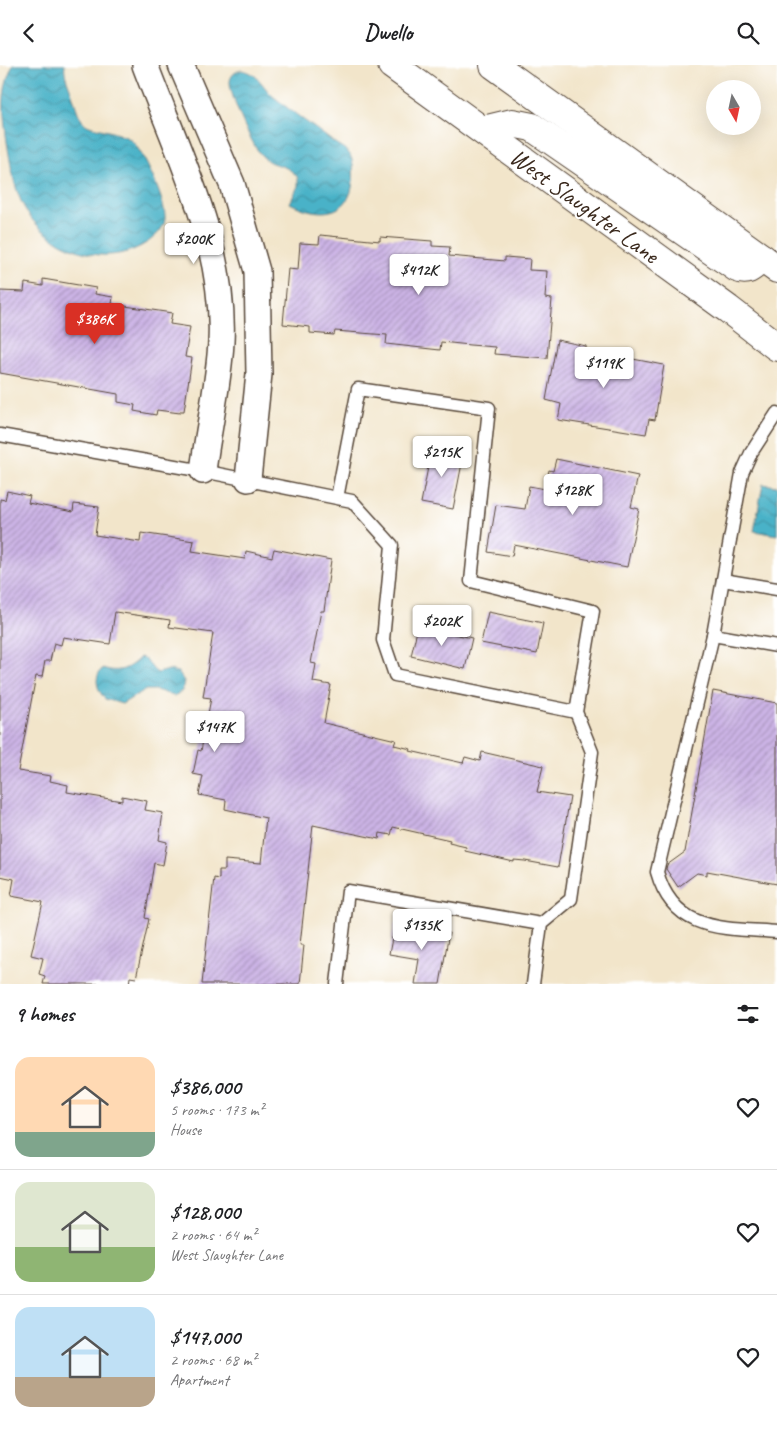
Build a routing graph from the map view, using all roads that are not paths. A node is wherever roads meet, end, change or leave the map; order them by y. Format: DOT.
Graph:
graph roads {
  1 [pos="144,65"];
  2 [pos="181,65"];
  3 [pos="392,65"];
  4 [pos="494,65"];
  5 [pos="483,130"];
  6 [pos="769,263"];
  7 [pos="777,347"];
  8 [pos="777,413"];
  9 [pos="0,435"];
  10 [pos="203,471"];
  11 [pos="248,479"];
  12 [pos="338,498"];
  13 [pos="723,580"];
  14 [pos="777,589"];
  15 [pos="713,635"];
  16 [pos="777,646"];
  17 [pos="576,712"];
  18 [pos="541,923"];
  19 [pos="777,932"];
  20 [pos="337,984"];
  21 [pos="533,984"];
  1 -- 10 [label="street"];
  2 -- 11 [label="street"];
  3 -- 5 [label="main road, West Slaughter Lane"];
  4 -- 6 [label="main road"];
  5 -- 6 [label="main road"];
  5 -- 7 [label="main road, West Slaughter Lane"];
  8 -- 13 [label="lane"];
  9 -- 10 [label="lane"];
  10 -- 11 [label="lane"];
  11 -- 12 [label="lane"];
  12 -- 17 [label="lane"];
  12 -- 17 [label="lane"];
  13 -- 14 [label="lane"];
  13 -- 15 [label="lane"];
  15 -- 16 [label="lane"];
  15 -- 19 [label="lane"];
  17 -- 18 [label="lane"];
  18 -- 20 [label="lane"];
  18 -- 21 [label="lane"];
}
